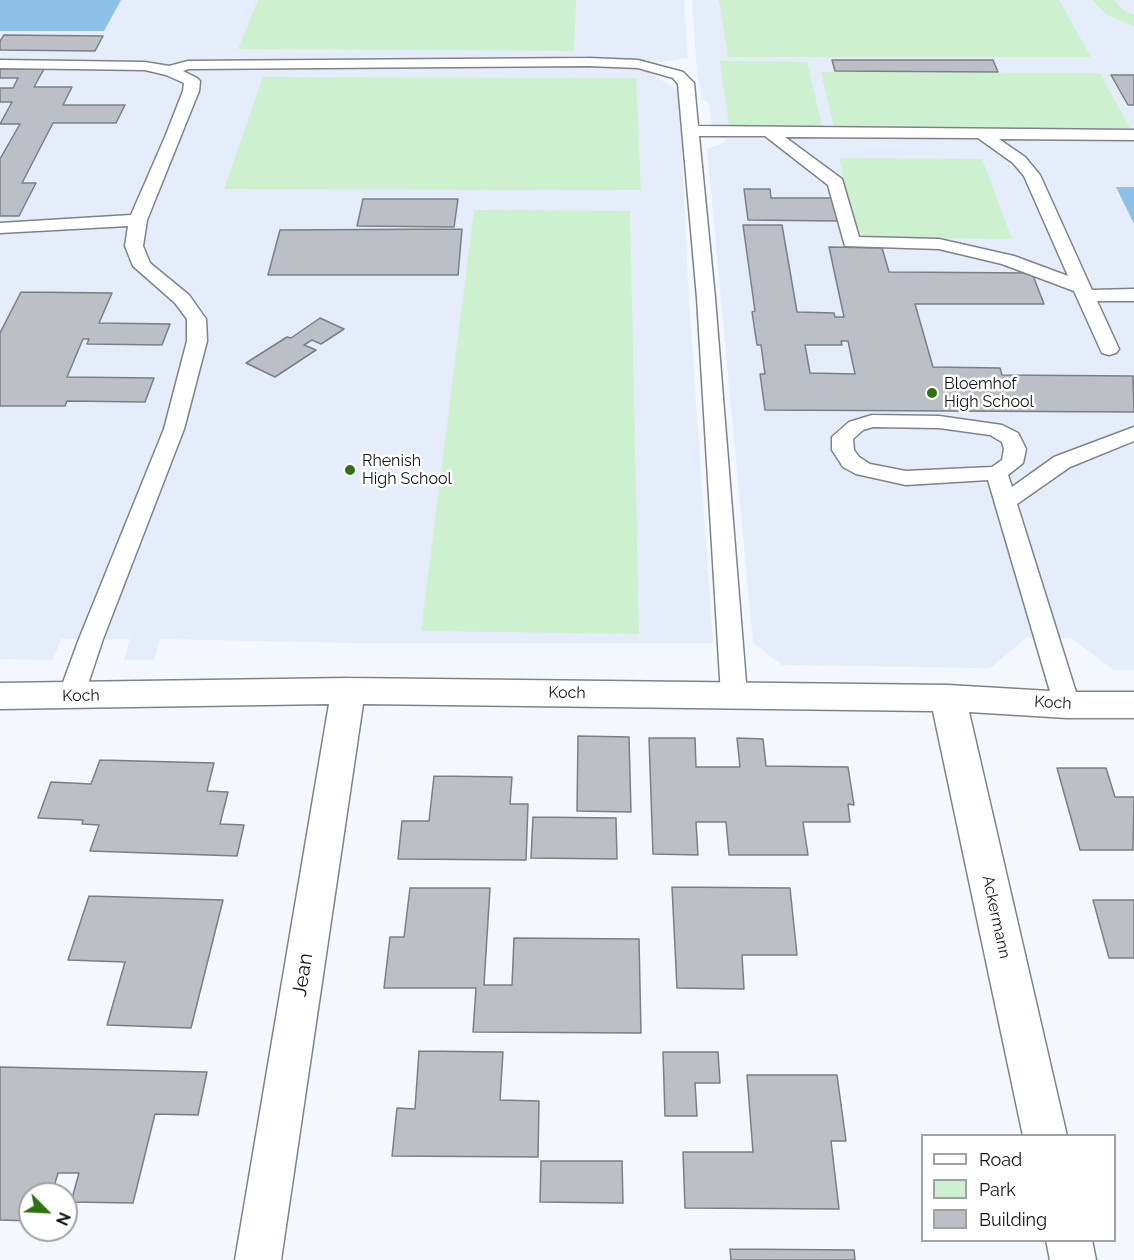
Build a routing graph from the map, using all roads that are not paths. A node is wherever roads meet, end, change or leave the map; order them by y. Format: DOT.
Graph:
graph roads {
  1 [pos="0,64"];
  2 [pos="170,71"];
  3 [pos="692,131"];
  4 [pos="769,132"];
  5 [pos="818,132"];
  6 [pos="981,133"];
  7 [pos="1134,135"];
  8 [pos="800,156"];
  9 [pos="138,220"];
  10 [pos="0,228"];
  11 [pos="1084,292"];
  12 [pos="1134,295"];
  13 [pos="1109,349"];
  14 [pos="1134,433"];
  15 [pos="997,473"];
  16 [pos="1006,501"];
  17 [pos="348,691"];
  18 [pos="734,695"];
  19 [pos="0,696"];
  20 [pos="71,696"];
  21 [pos="948,698"];
  22 [pos="1067,705"];
  23 [pos="1134,705"];
  24 [pos="1045,1134"];
  25 [pos="1069,1242"];
  26 [pos="258,1260"];
  27 [pos="1073,1260"];
  1 -- 2 [label="lane"];
  2 -- 3 [label="lane"];
  2 -- 9 [label="lane"];
  3 -- 4 [label="lane"];
  3 -- 18 [label="lane"];
  4 -- 5 [label="lane"];
  4 -- 8 [label="lane"];
  5 -- 6 [label="lane"];
  5 -- 8 [label="lane"];
  6 -- 7 [label="lane"];
  6 -- 11 [label="lane"];
  8 -- 11 [label="lane"];
  9 -- 10 [label="lane"];
  9 -- 20 [label="lane"];
  11 -- 12 [label="lane"];
  11 -- 13 [label="lane"];
  14 -- 16 [label="lane"];
  15 -- 15 [label="lane"];
  15 -- 16 [label="lane"];
  16 -- 22 [label="lane"];
  17 -- 18 [label="street, Koch"];
  17 -- 20 [label="street, Koch"];
  17 -- 26 [label="street, Jean"];
  18 -- 21 [label="street, Koch"];
  19 -- 20 [label="street, Koch"];
  21 -- 22 [label="street, Koch"];
  21 -- 24 [label="street, Ackermann"];
  22 -- 23 [label="street, Koch"];
  25 -- 27 [label="street"];
}
